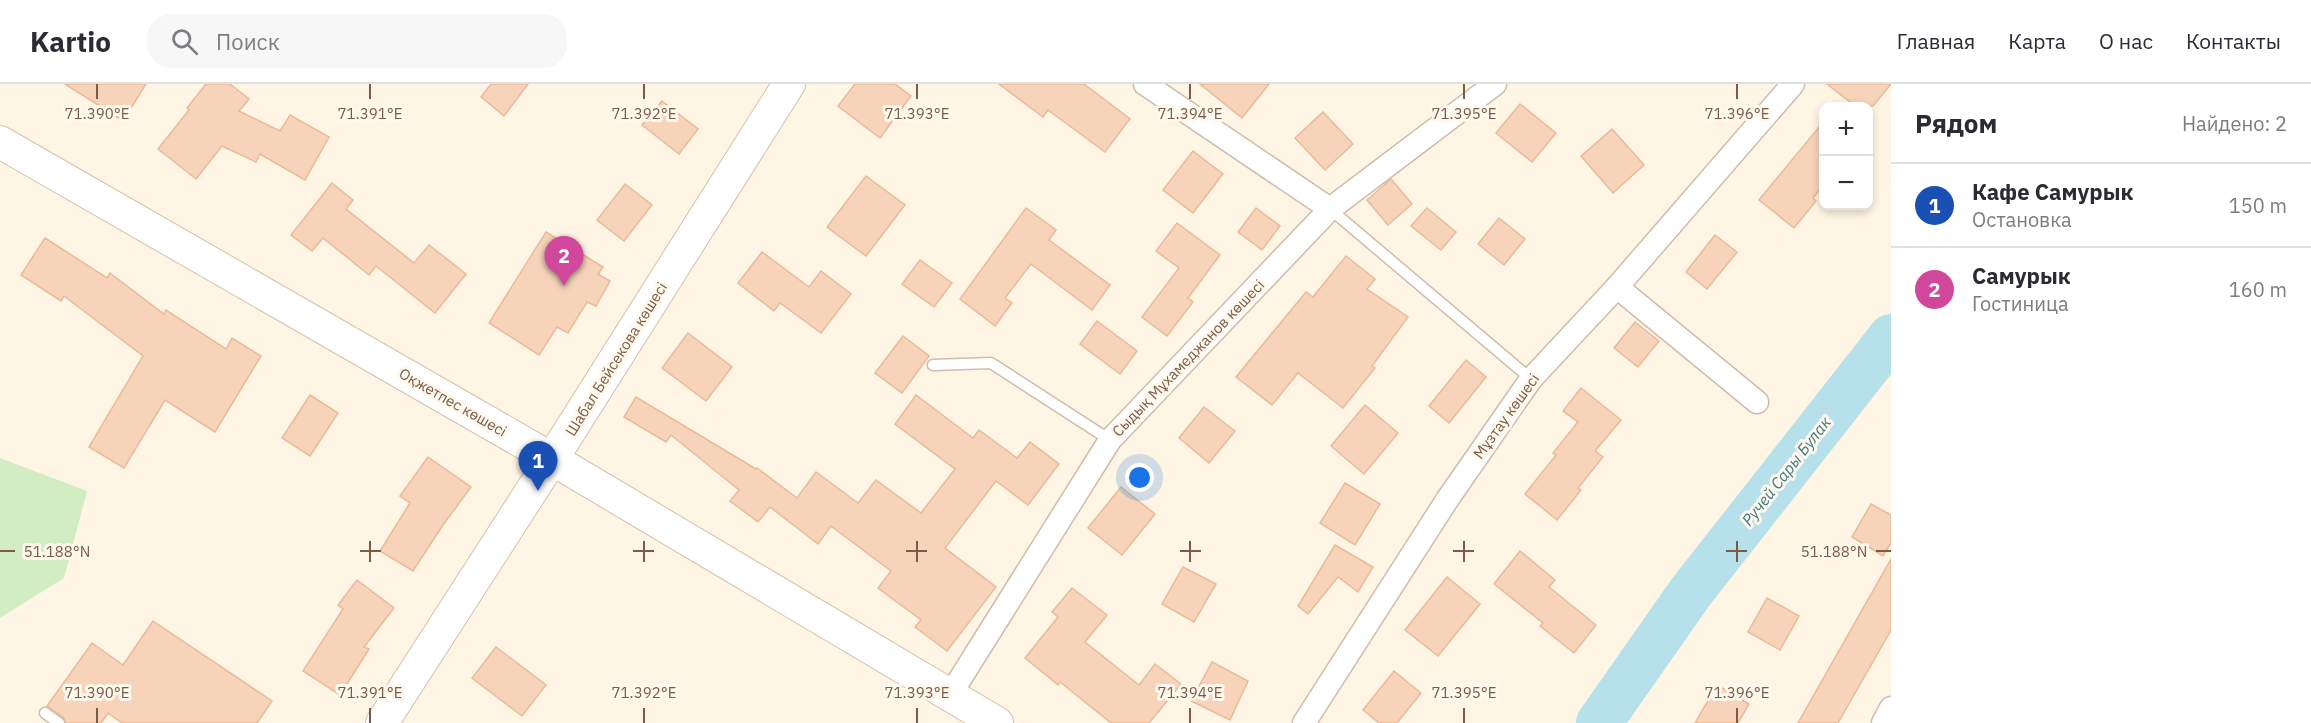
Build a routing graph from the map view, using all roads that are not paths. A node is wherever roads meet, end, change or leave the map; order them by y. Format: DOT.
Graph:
graph roads {
  1 [pos="789,84"];
  2 [pos="1145,84"];
  3 [pos="1496,84"];
  4 [pos="1793,84"];
  5 [pos="0,142"];
  6 [pos="1330,209"];
  7 [pos="1617,286"];
  8 [pos="933,365"];
  9 [pos="1531,379"];
  10 [pos="1757,402"];
  11 [pos="1110,440"];
  12 [pos="552,459"];
  13 [pos="951,694"];
  14 [pos="1891,708"];
  15 [pos="45,713"];
  16 [pos="59,723"];
  17 [pos="382,723"];
  18 [pos="997,723"];
  19 [pos="1304,723"];
  20 [pos="1883,723"];
  1 -- 12 [label="street, Шабал Бейсекова көшесі"];
  2 -- 6 [label="street"];
  3 -- 6 [label="street, Сыдық Мұхамеджанов көшесі"];
  4 -- 7 [label="street, Мұзтау көшесі"];
  5 -- 12 [label="street, Оқжетпес көшесі"];
  6 -- 9 [label="lane"];
  6 -- 11 [label="street, Сыдық Мұхамеджанов көшесі"];
  7 -- 9 [label="street, Мұзтау көшесі"];
  7 -- 10 [label="street"];
  8 -- 11 [label="lane"];
  9 -- 19 [label="street, Мұзтау көшесі"];
  11 -- 13 [label="street, Сыдық Мұхамеджанов көшесі"];
  12 -- 13 [label="street, Оқжетпес көшесі"];
  12 -- 17 [label="street, Шабал Бейсекова көшесі"];
  13 -- 18 [label="street, Оқжетпес көшесі"];
  14 -- 20 [label="street"];
  15 -- 16 [label="lane"];
}
